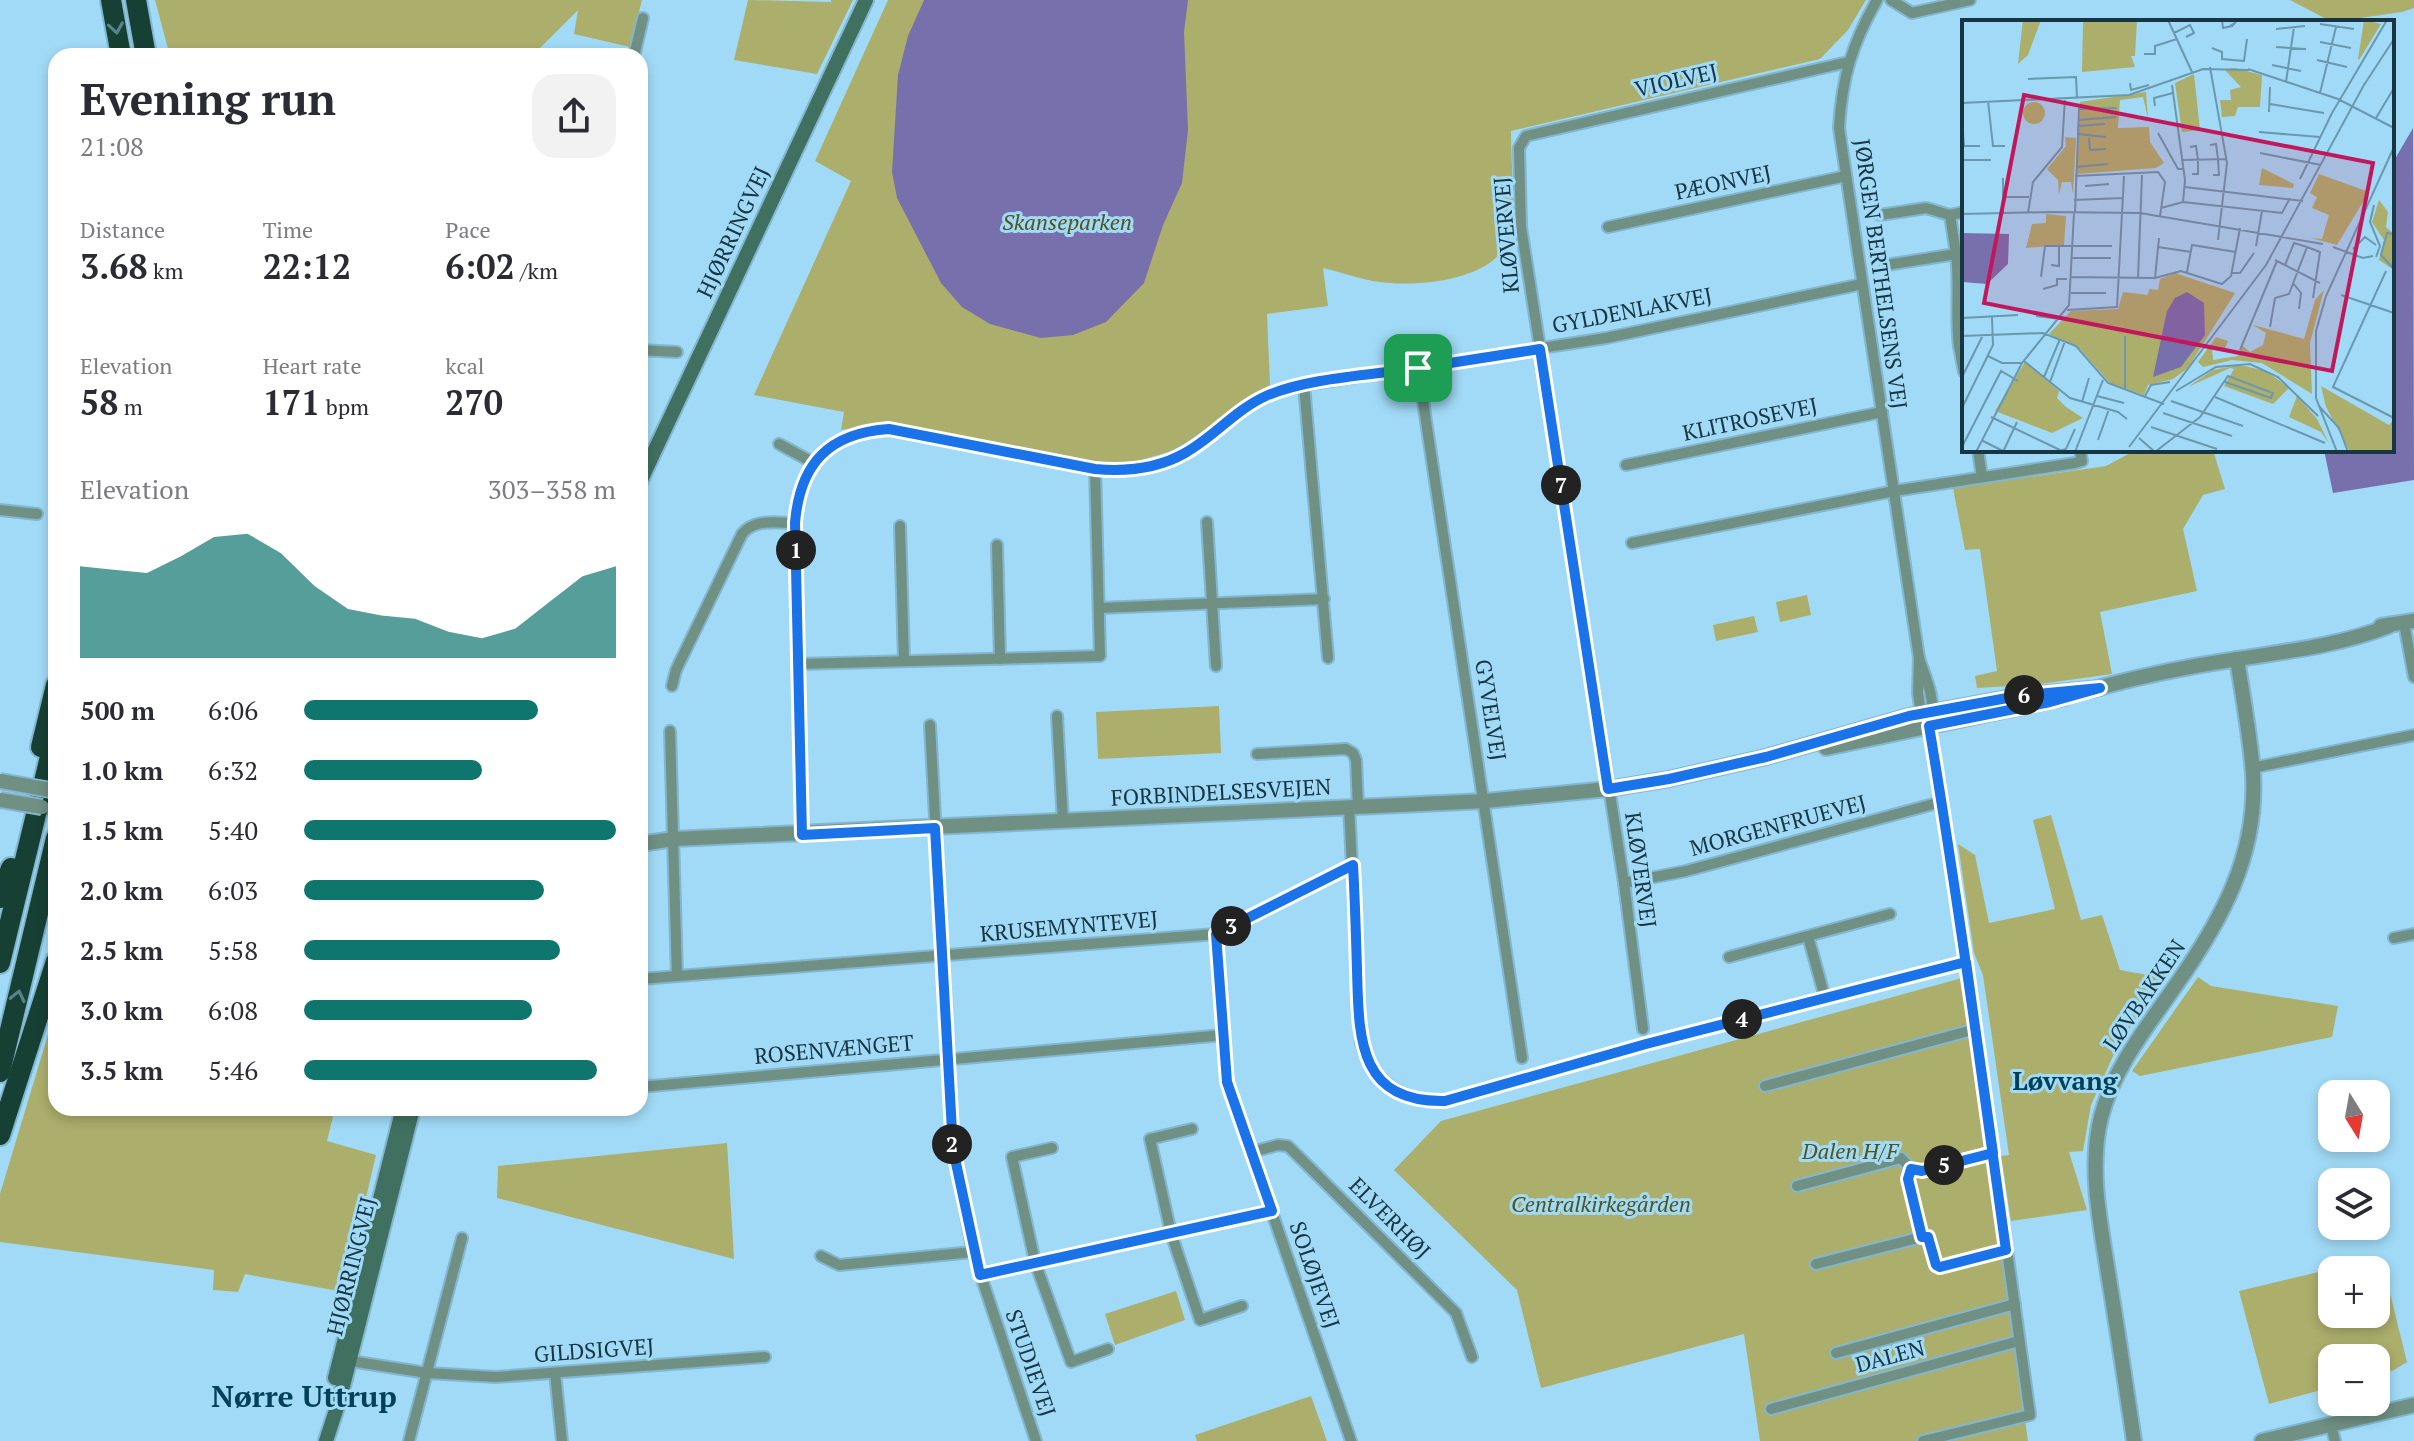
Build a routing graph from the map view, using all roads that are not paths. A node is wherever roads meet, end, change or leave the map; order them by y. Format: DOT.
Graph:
graph roads {
  1 [pos="111,0"];
  2 [pos="136,0"];
  3 [pos="866,0"];
  4 [pos="1877,0"];
  5 [pos="1891,0"];
  6 [pos="1970,0"];
  7 [pos="643,18"];
  8 [pos="120,48"];
  9 [pos="145,48"];
  10 [pos="636,48"];
  11 [pos="1848,62"];
  12 [pos="1519,148"];
  13 [pos="1846,176"];
  14 [pos="1962,212"];
  15 [pos="1880,215"];
  16 [pos="1950,215"];
  17 [pos="1608,227"];
  18 [pos="1960,253"];
  19 [pos="1886,265"];
  20 [pos="1862,284"];
  21 [pos="1962,346"];
  22 [pos="1540,349"];
  23 [pos="648,350"];
  24 [pos="677,352"];
  25 [pos="1418,368"];
  26 [pos="1304,385"];
  27 [pos="1882,412"];
  28 [pos="779,444"];
  29 [pos="1978,452"];
  30 [pos="2080,452"];
  31 [pos="814,463"];
  32 [pos="648,465"];
  33 [pos="1626,465"];
  34 [pos="1095,469"];
  35 [pos="1982,477"];
  36 [pos="1894,491"];
  37 [pos="0,510"];
  38 [pos="37,514"];
  39 [pos="1207,522"];
  40 [pos="795,523"];
  41 [pos="900,526"];
  42 [pos="1632,543"];
  43 [pos="997,545"];
  44 [pos="1324,599"];
  45 [pos="1211,603"];
  46 [pos="1099,608"];
  47 [pos="2402,623"];
  48 [pos="1328,658"];
  49 [pos="1000,659"];
  50 [pos="2237,659"];
  51 [pos="904,661"];
  52 [pos="799,664"];
  53 [pos="1216,666"];
  54 [pos="2414,677"];
  55 [pos="672,686"];
  56 [pos="1057,716"];
  57 [pos="1928,717"];
  58 [pos="48,718"];
  59 [pos="930,725"];
  60 [pos="670,731"];
  61 [pos="2414,735"];
  62 [pos="1257,754"];
  63 [pos="48,765"];
  64 [pos="2252,768"];
  65 [pos="0,781"];
  66 [pos="1608,789"];
  67 [pos="48,790"];
  68 [pos="0,800"];
  69 [pos="1485,801"];
  70 [pos="1941,802"];
  71 [pos="1354,807"];
  72 [pos="48,809"];
  73 [pos="1063,822"];
  74 [pos="935,828"];
  75 [pos="802,835"];
  76 [pos="648,836"];
  77 [pos="674,839"];
  78 [pos="648,843"];
  79 [pos="1353,865"];
  80 [pos="48,871"];
  81 [pos="1624,883"];
  82 [pos="0,898"];
  83 [pos="1890,914"];
  84 [pos="1216,934"];
  85 [pos="2414,934"];
  86 [pos="1808,936"];
  87 [pos="2394,938"];
  88 [pos="942,956"];
  89 [pos="1729,957"];
  90 [pos="1966,962"];
  91 [pos="0,963"];
  92 [pos="677,976"];
  93 [pos="648,978"];
  94 [pos="48,986"];
  95 [pos="1825,998"];
  96 [pos="1643,1029"];
  97 [pos="1976,1029"];
  98 [pos="1224,1035"];
  99 [pos="1522,1058"];
  100 [pos="947,1059"];
  101 [pos="0,1072"];
  102 [pos="648,1086"];
  103 [pos="1765,1086"];
  104 [pos="401,1116"];
  105 [pos="411,1116"];
  106 [pos="1192,1129"];
  107 [pos="0,1135"];
  108 [pos="1052,1148"];
  109 [pos="1252,1152"];
  110 [pos="1993,1153"];
  111 [pos="1911,1169"];
  112 [pos="1797,1186"];
  113 [pos="1272,1211"];
  114 [pos="1171,1233"];
  115 [pos="1922,1237"];
  116 [pos="462,1238"];
  117 [pos="2006,1250"];
  118 [pos="973,1252"];
  119 [pos="821,1256"];
  120 [pos="1035,1262"];
  121 [pos="1816,1264"];
  122 [pos="980,1275"];
  123 [pos="2015,1304"];
  124 [pos="1242,1306"];
  125 [pos="2019,1341"];
  126 [pos="1108,1349"];
  127 [pos="1836,1353"];
  128 [pos="765,1357"];
  129 [pos="1472,1357"];
  130 [pos="344,1360"];
  131 [pos="427,1373"];
  132 [pos="555,1373"];
  133 [pos="2414,1405"];
  134 [pos="1771,1409"];
  135 [pos="2331,1425"];
  136 [pos="327,1437"];
  137 [pos="409,1441"];
  138 [pos="562,1441"];
  139 [pos="1036,1441"];
  140 [pos="1351,1441"];
  141 [pos="1923,1441"];
  142 [pos="2134,1441"];
  143 [pos="2262,1441"];
  144 [pos="2335,1441"];
  1 -- 8 [label="highway, one-way"];
  2 -- 9 [label="highway"];
  3 -- 32 [label="main road, HJØRRINGVEJ"];
  4 -- 11 [label="street, JØRGEN BERTHELSENS VEJ"];
  5 -- 6 [label="street"];
  7 -- 10 [label="street"];
  11 -- 12 [label="street, VIOLVEJ"];
  11 -- 13 [label="street, JØRGEN BERTHELSENS VEJ"];
  12 -- 22 [label="street, KLØVERVEJ"];
  13 -- 17 [label="street, PÆONVEJ"];
  13 -- 20 [label="street, JØRGEN BERTHELSENS VEJ"];
  14 -- 16 [label="street"];
  15 -- 16 [label="street"];
  16 -- 18 [label="street"];
  18 -- 19 [label="street"];
  18 -- 21 [label="street"];
  20 -- 22 [label="street, GYLDENLAKVEJ"];
  20 -- 27 [label="street, JØRGEN BERTHELSENS VEJ"];
  22 -- 25 [label="street, GYLDENLAKVEJ"];
  22 -- 66 [label="street, KLØVERVEJ"];
  23 -- 24 [label="street"];
  25 -- 26 [label="street, GYLDENLAKVEJ"];
  25 -- 69 [label="street, GYVELVEJ"];
  26 -- 34 [label="street, GYLDENLAKVEJ"];
  26 -- 44 [label="street"];
  27 -- 33 [label="street, KLITROSEVEJ"];
  27 -- 36 [label="street, JØRGEN BERTHELSENS VEJ"];
  28 -- 31 [label="street"];
  29 -- 35 [label="street"];
  30 -- 35 [label="street"];
  31 -- 34 [label="street, GYLDENLAKVEJ"];
  31 -- 40 [label="street"];
  34 -- 46 [label="street"];
  35 -- 36 [label="street"];
  36 -- 42 [label="street"];
  36 -- 57 [label="street, JØRGEN BERTHELSENS VEJ"];
  37 -- 38 [label="street"];
  39 -- 45 [label="street"];
  40 -- 52 [label="street"];
  40 -- 55 [label="street"];
  41 -- 51 [label="street"];
  43 -- 49 [label="street"];
  44 -- 45 [label="street"];
  44 -- 48 [label="street"];
  45 -- 46 [label="street"];
  45 -- 53 [label="street"];
  46 -- 49 [label="street"];
  47 -- 50 [label="street, FORBINDELSESVEJEN"];
  47 -- 54 [label="street"];
  49 -- 51 [label="street"];
  50 -- 57 [label="street, FORBINDELSESVEJEN"];
  50 -- 64 [label="street, LØVBAKKEN"];
  51 -- 52 [label="street"];
  52 -- 75 [label="street"];
  56 -- 73 [label="street"];
  57 -- 66 [label="street, FORBINDELSESVEJEN"];
  57 -- 70 [label="street, JØRGEN BERTHELSENS VEJ"];
  58 -- 82 [label="highway"];
  59 -- 74 [label="street, STUDIEVEJ"];
  60 -- 77 [label="street"];
  61 -- 64 [label="street"];
  62 -- 71 [label="street"];
  63 -- 91 [label="highway"];
  64 -- 142 [label="street, LØVBAKKEN"];
  65 -- 67 [label="street, bridge"];
  66 -- 69 [label="street, FORBINDELSESVEJEN"];
  66 -- 81 [label="street, KLØVERVEJ"];
  68 -- 72 [label="street, bridge"];
  69 -- 71 [label="street, FORBINDELSESVEJEN"];
  69 -- 99 [label="street, GYVELVEJ"];
  70 -- 81 [label="street, MORGENFRUEVEJ"];
  70 -- 90 [label="street, JØRGEN BERTHELSENS VEJ"];
  71 -- 73 [label="street, FORBINDELSESVEJEN"];
  71 -- 79 [label="street"];
  73 -- 74 [label="street, FORBINDELSESVEJEN"];
  74 -- 75 [label="street, FORBINDELSESVEJEN"];
  74 -- 88 [label="street, STUDIEVEJ"];
  75 -- 77 [label="street, FORBINDELSESVEJEN"];
  76 -- 77 [label="street, FORBINDELSESVEJEN"];
  77 -- 78 [label="street, FORBINDELSESVEJEN"];
  77 -- 92 [label="street"];
  79 -- 84 [label="street, KRUSEMYNTEVEJ"];
  79 -- 95 [label="street"];
  101 -- 80 [label="highway, one-way"];
  81 -- 96 [label="street, KLØVERVEJ"];
  83 -- 86 [label="street"];
  84 -- 88 [label="street, KRUSEMYNTEVEJ"];
  84 -- 98 [label="street, SOLØJEVEJ"];
  85 -- 87 [label="street"];
  86 -- 89 [label="street"];
  86 -- 95 [label="street"];
  88 -- 92 [label="street, KRUSEMYNTEVEJ"];
  88 -- 100 [label="street, STUDIEVEJ"];
  90 -- 95 [label="street"];
  90 -- 97 [label="street"];
  92 -- 93 [label="street, KRUSEMYNTEVEJ"];
  94 -- 107 [label="highway"];
  97 -- 103 [label="street"];
  97 -- 110 [label="street"];
  98 -- 100 [label="street, ROSENVÆNGET"];
  98 -- 109 [label="street, SOLØJEVEJ"];
  100 -- 102 [label="street, ROSENVÆNGET"];
  100 -- 118 [label="street, STUDIEVEJ"];
  104 -- 130 [label="main road, HJØRRINGVEJ"];
  105 -- 130 [label="main road, HJØRRINGVEJ"];
  106 -- 114 [label="street"];
  108 -- 120 [label="street"];
  109 -- 113 [label="street, SOLØJEVEJ"];
  109 -- 129 [label="street, ELVERHØJ"];
  110 -- 111 [label="street"];
  110 -- 117 [label="street"];
  111 -- 112 [label="street"];
  111 -- 115 [label="street"];
  113 -- 114 [label="street"];
  113 -- 140 [label="street, SOLØJEVEJ"];
  114 -- 120 [label="street"];
  114 -- 124 [label="street"];
  115 -- 117 [label="street"];
  115 -- 121 [label="street"];
  116 -- 131 [label="street"];
  117 -- 123 [label="street"];
  118 -- 119 [label="street"];
  118 -- 122 [label="street, STUDIEVEJ"];
  120 -- 122 [label="street"];
  120 -- 126 [label="street"];
  122 -- 139 [label="street, STUDIEVEJ"];
  123 -- 125 [label="street"];
  123 -- 127 [label="street, DALEN"];
  125 -- 134 [label="street, DALEN"];
  125 -- 141 [label="street"];
  128 -- 132 [label="street, GILDSIGVEJ"];
  130 -- 131 [label="street, GILDSIGVEJ"];
  130 -- 136 [label="main road, HJØRRINGVEJ"];
  131 -- 132 [label="street, GILDSIGVEJ"];
  131 -- 137 [label="street"];
  132 -- 138 [label="street"];
  133 -- 135 [label="street"];
  135 -- 143 [label="street"];
  135 -- 144 [label="street"];
}
